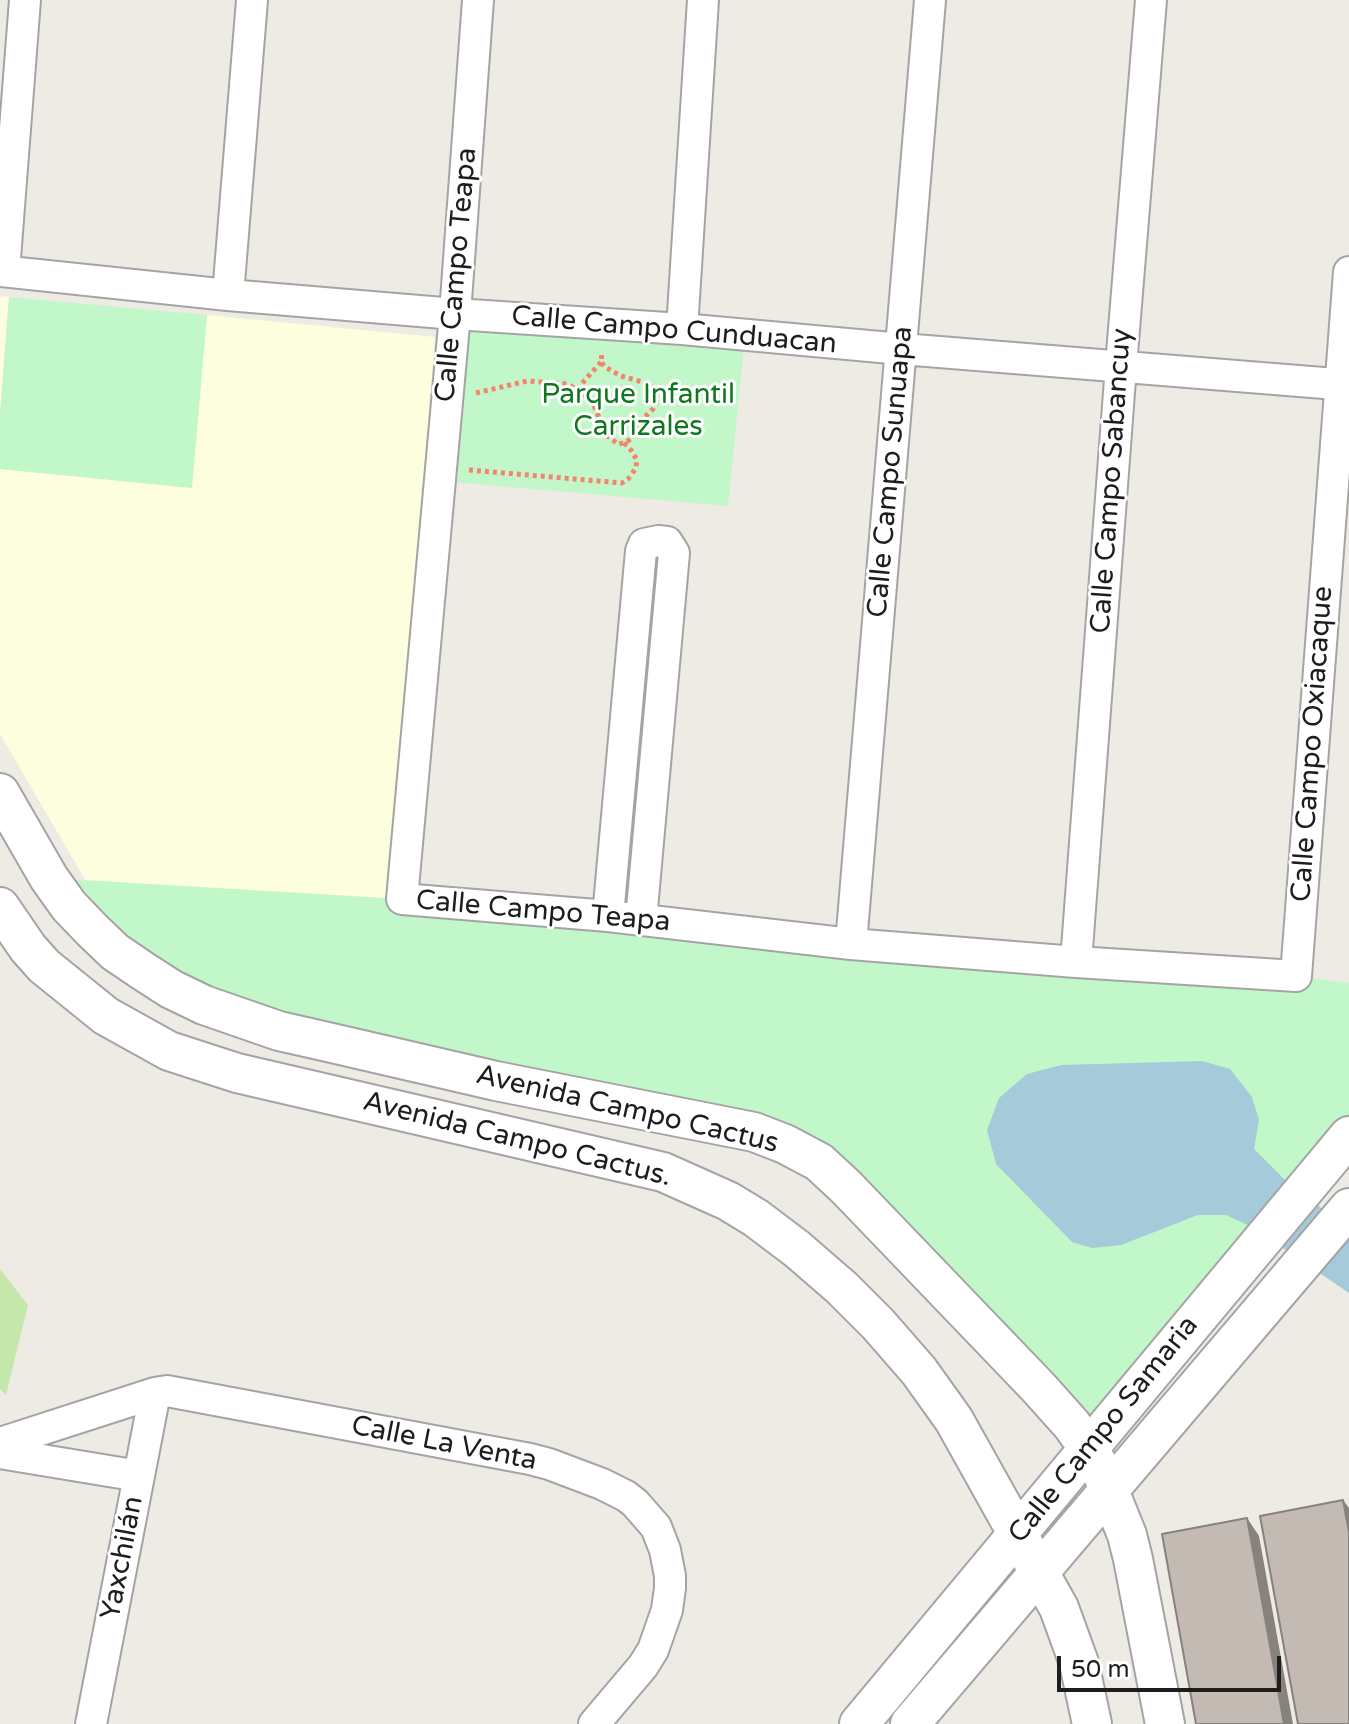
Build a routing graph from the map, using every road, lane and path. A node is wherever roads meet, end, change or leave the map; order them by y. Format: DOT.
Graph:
graph roads {
  1 [pos="25,0"];
  2 [pos="252,0"];
  3 [pos="478,0"];
  4 [pos="703,0"];
  5 [pos="930,0"];
  6 [pos="1151,0"];
  7 [pos="2,271"];
  8 [pos="1349,272"];
  9 [pos="228,295"];
  10 [pos="455,314"];
  11 [pos="604,324"];
  12 [pos="682,329"];
  13 [pos="902,349"];
  14 [pos="601,362"];
  15 [pos="1121,366"];
  16 [pos="1344,385"];
  17 [pos="577,389"];
  18 [pos="473,396"];
  19 [pos="624,443"];
  20 [pos="465,463"];
  21 [pos="0,793"];
  22 [pos="0,908"];
  23 [pos="608,916"];
  24 [pos="641,920"];
  25 [pos="851,944"];
  26 [pos="1076,962"];
  27 [pos="1296,976"];
  28 [pos="1349,1136"];
  29 [pos="1349,1208"];
  30 [pos="155,1393"];
  31 [pos="0,1443"];
  32 [pos="1088,1448"];
  33 [pos="0,1453"];
  34 [pos="139,1476"];
  35 [pos="1109,1489"];
  36 [pos="1017,1535"];
  37 [pos="1039,1571"];
  38 [pos="91,1724"];
  39 [pos="594,1724"];
  40 [pos="859,1724"];
  41 [pos="910,1724"];
  42 [pos="1092,1724"];
  43 [pos="1165,1724"];
  1 -- 7 [label="street"];
  2 -- 9 [label="street"];
  3 -- 10 [label="street, Calle Campo Teapa"];
  4 -- 12 [label="street"];
  5 -- 13 [label="street, Calle Campo Sunuapa"];
  6 -- 15 [label="street, Calle Campo Sabancuy"];
  7 -- 9 [label="street, Calle Campo Cunduacan"];
  8 -- 16 [label="street, Calle Campo Oxiacaque"];
  9 -- 10 [label="street, Calle Campo Cunduacan"];
  10 -- 11 [label="street, Calle Campo Cunduacan"];
  10 -- 23 [label="street, Calle Campo Teapa"];
  11 -- 12 [label="street, Calle Campo Cunduacan"];
  11 -- 14 [label="path"];
  12 -- 13 [label="street, Calle Campo Cunduacan"];
  13 -- 15 [label="street, Calle Campo Cunduacan"];
  13 -- 25 [label="street, Calle Campo Sunuapa"];
  14 -- 17 [label="path"];
  14 -- 19 [label="path"];
  15 -- 16 [label="street, Calle Campo Cunduacan"];
  15 -- 26 [label="street, Calle Campo Sabancuy"];
  16 -- 27 [label="street, Calle Campo Oxiacaque"];
  17 -- 18 [label="path"];
  17 -- 19 [label="path"];
  19 -- 20 [label="path"];
  21 -- 32 [label="street, Avenida Campo Cactus"];
  22 -- 36 [label="street, Avenida Campo Cactus."];
  23 -- 24 [label="street, Calle Campo Teapa"];
  23 -- 24 [label="street"];
  24 -- 25 [label="street, Calle Campo Teapa"];
  25 -- 26 [label="street, Calle Campo Teapa"];
  26 -- 27 [label="street, Calle Campo Teapa"];
  28 -- 32 [label="street, Calle Campo Samaria"];
  29 -- 35 [label="street, Calle Campo Samaria"];
  30 -- 31 [label="street, Calle La Venta"];
  30 -- 34 [label="street, Yaxchilán"];
  30 -- 39 [label="street, Calle La Venta"];
  32 -- 35 [label="street, Avenida Campo Cactus"];
  32 -- 36 [label="street, Calle Campo Samaria"];
  33 -- 34 [label="street"];
  34 -- 38 [label="street, Yaxchilán"];
  35 -- 37 [label="street, Calle Campo Samaria"];
  35 -- 43 [label="street, Avenida Campo Cactus"];
  36 -- 37 [label="street, Avenida Campo Cactus."];
  36 -- 40 [label="street, Calle Campo Samaria"];
  37 -- 41 [label="street, Calle Campo Samaria"];
  37 -- 42 [label="street, Avenida Campo Cactus."];
}
